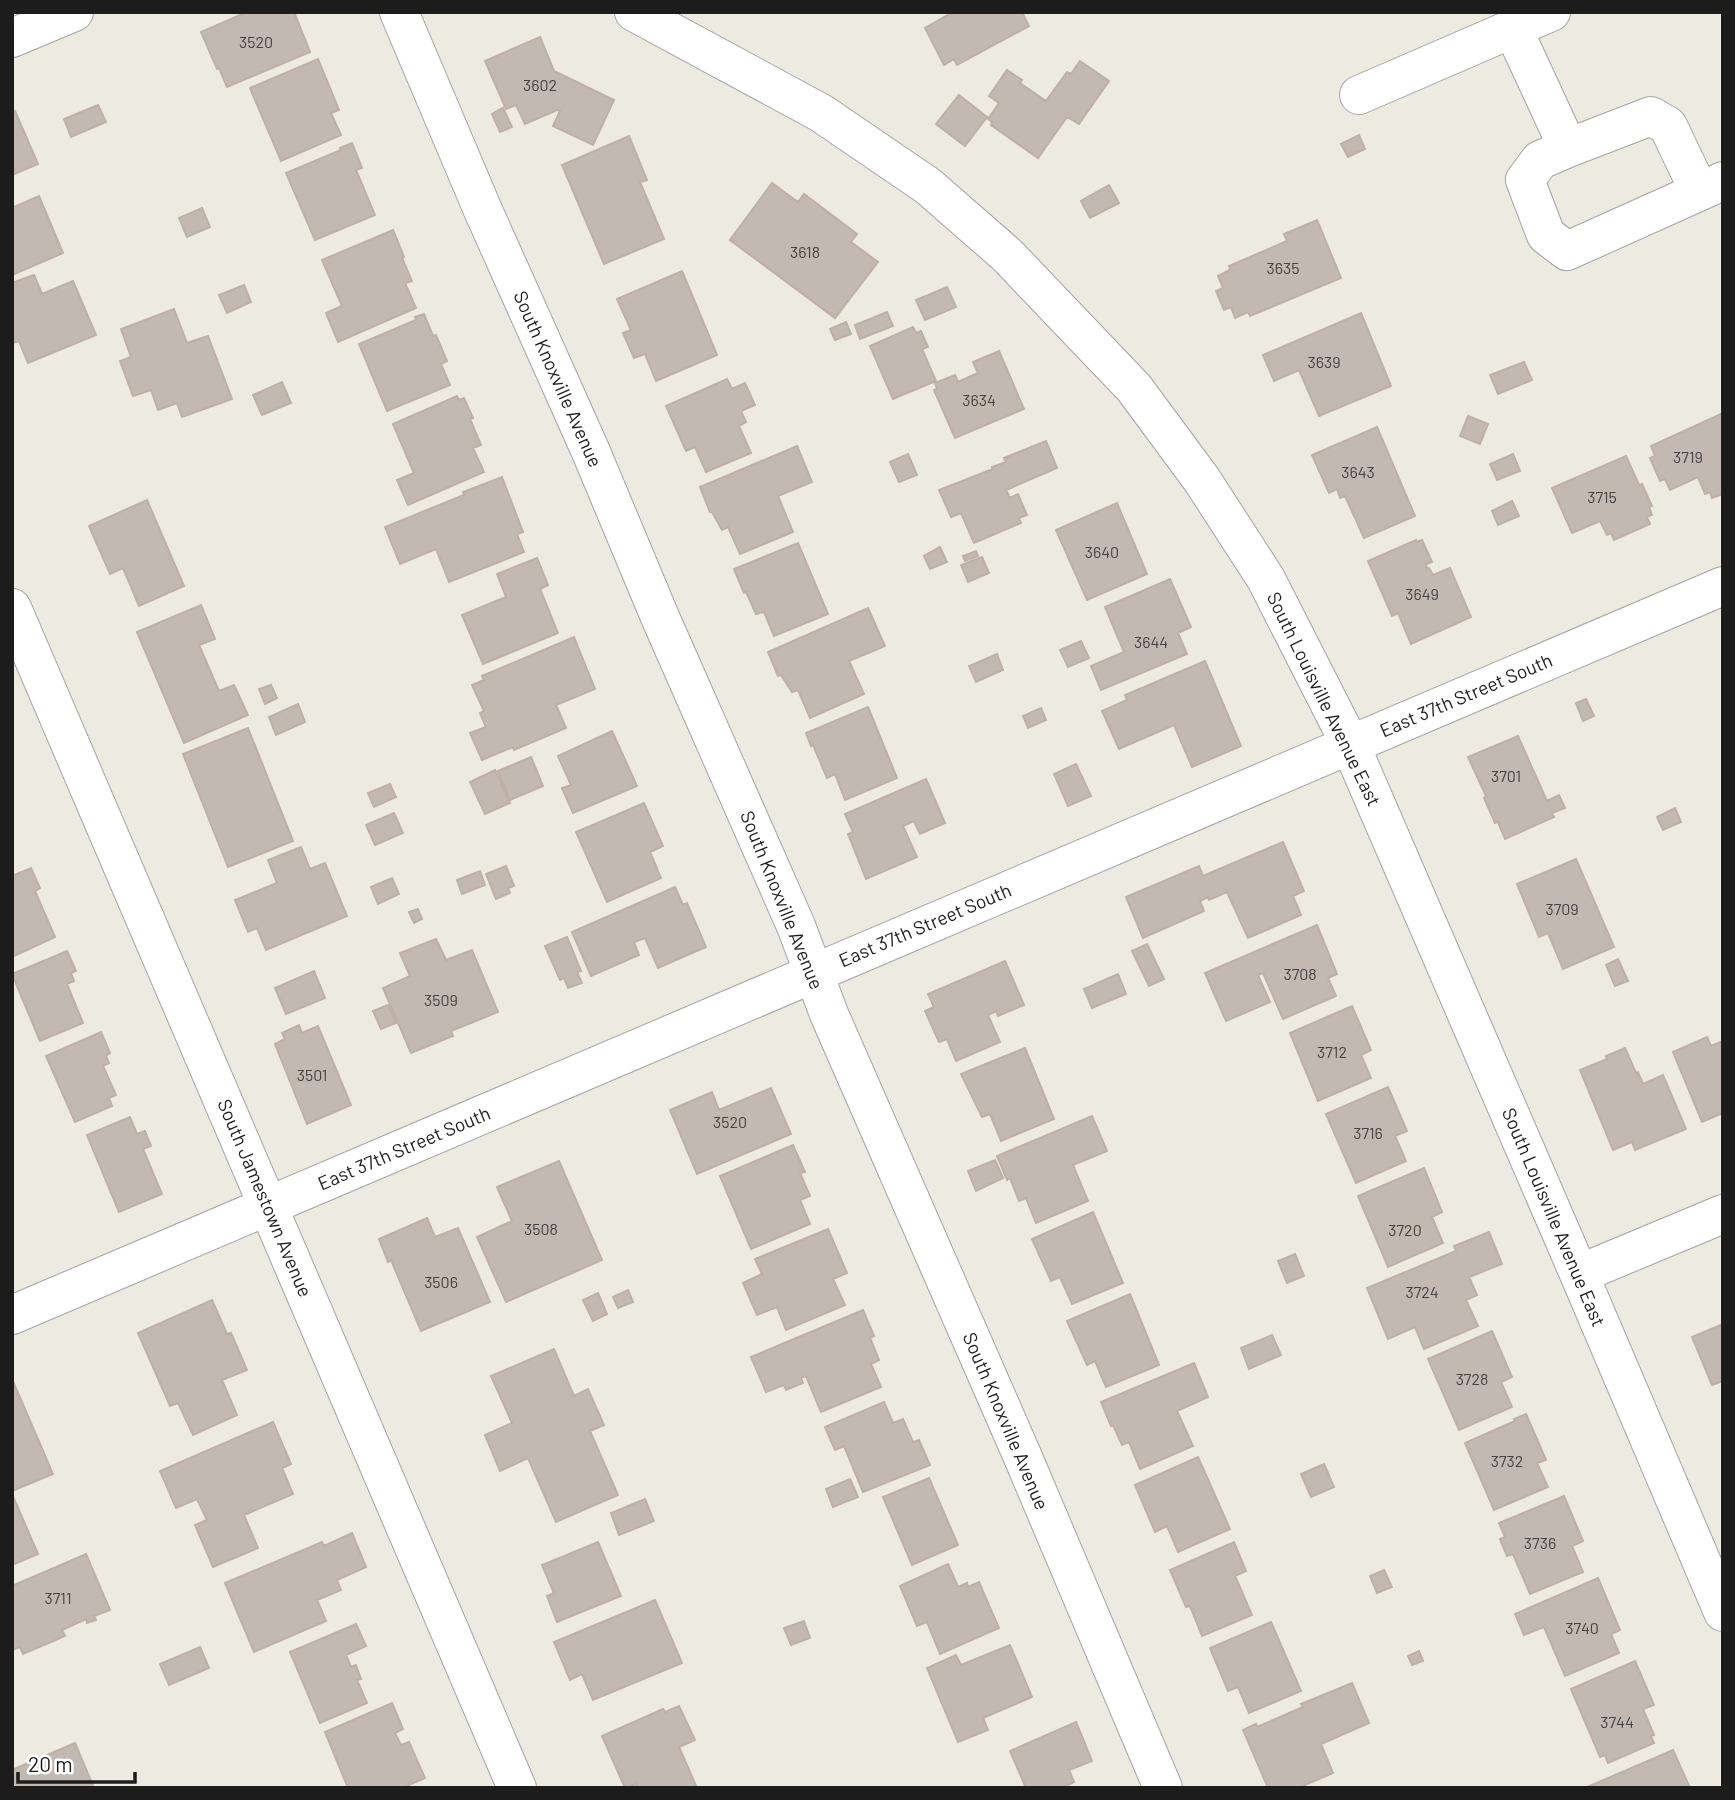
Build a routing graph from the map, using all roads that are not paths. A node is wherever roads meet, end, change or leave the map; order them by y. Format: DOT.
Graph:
graph roads {
  1 [pos="74,12"];
  2 [pos="399,12"];
  3 [pos="634,12"];
  4 [pos="1551,12"];
  5 [pos="1513,29"];
  6 [pos="12,38"];
  7 [pos="1359,95"];
  8 [pos="1568,148"];
  9 [pos="1711,186"];
  10 [pos="1723,586"];
  11 [pos="12,608"];
  12 [pos="1350,744"];
  13 [pos="813,972"];
  14 [pos="269,1206"];
  15 [pos="1723,1214"];
  16 [pos="1579,1274"];
  17 [pos="12,1315"];
  18 [pos="1723,1612"];
  19 [pos="517,1788"];
  20 [pos="1163,1788"];
  1 -- 6 [label="street"];
  2 -- 13 [label="street, South Knoxville Avenue"];
  3 -- 12 [label="street, South Louisville Avenue East"];
  4 -- 5 [label="street"];
  5 -- 7 [label="street"];
  5 -- 8 [label="street"];
  8 -- 9 [label="street"];
  8 -- 9 [label="street"];
  10 -- 12 [label="street, East 37th Street South"];
  11 -- 14 [label="street, South Jamestown Avenue"];
  12 -- 13 [label="street, East 37th Street South"];
  12 -- 16 [label="street, South Louisville Avenue East"];
  13 -- 14 [label="street, East 37th Street South"];
  13 -- 20 [label="street, South Knoxville Avenue"];
  14 -- 17 [label="street, East 37th Street South"];
  14 -- 19 [label="street, South Jamestown Avenue"];
  15 -- 16 [label="street"];
  16 -- 18 [label="street, South Louisville Avenue East"];
}
